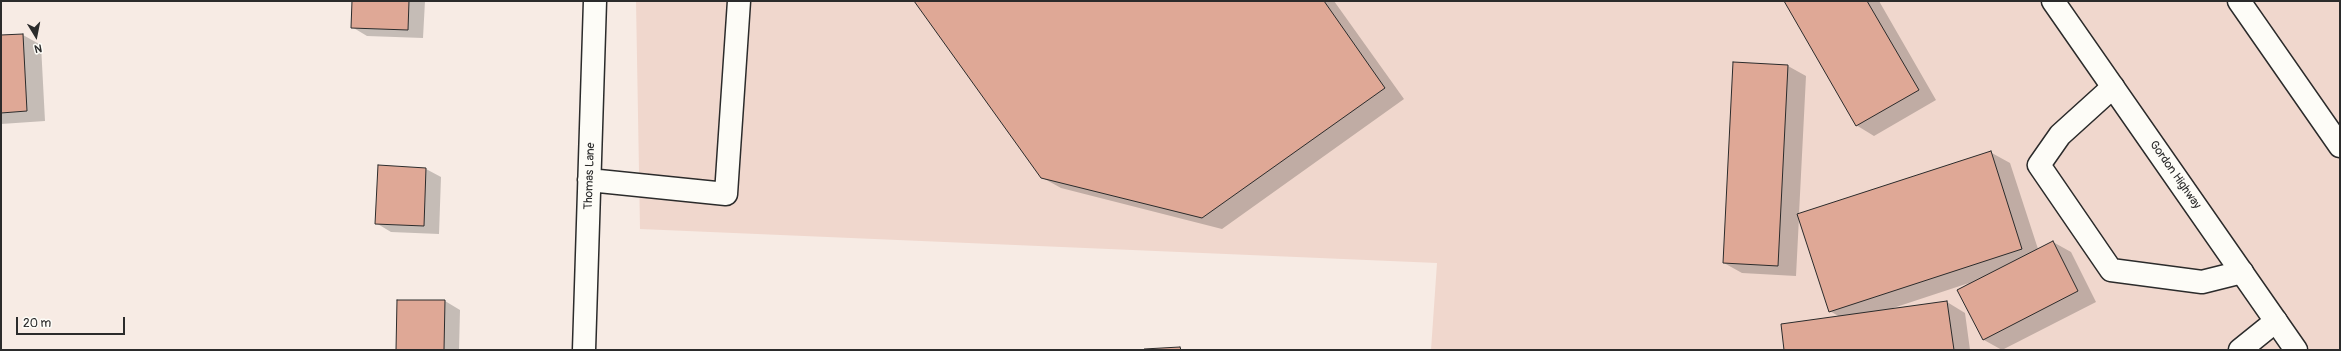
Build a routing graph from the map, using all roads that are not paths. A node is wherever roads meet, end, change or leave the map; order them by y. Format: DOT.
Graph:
graph roads {
  1 [pos="595,1"];
  2 [pos="738,1"];
  3 [pos="2053,1"];
  4 [pos="2239,1"];
  5 [pos="2113,87"];
  6 [pos="2340,146"];
  7 [pos="589,180"];
  8 [pos="2242,272"];
  9 [pos="2276,321"];
  10 [pos="584,350"];
  11 [pos="2240,350"];
  12 [pos="2296,350"];
  1 -- 7 [label="main road, Thomas Lane"];
  2 -- 7 [label="main road"];
  3 -- 5 [label="main road, Gordon Highway"];
  4 -- 6 [label="main road"];
  5 -- 8 [label="main road, Gordon Highway"];
  5 -- 8 [label="main road"];
  7 -- 10 [label="main road, Thomas Lane"];
  8 -- 9 [label="main road, Gordon Highway"];
  9 -- 11 [label="main road"];
  9 -- 12 [label="main road, Gordon Highway"];
}
